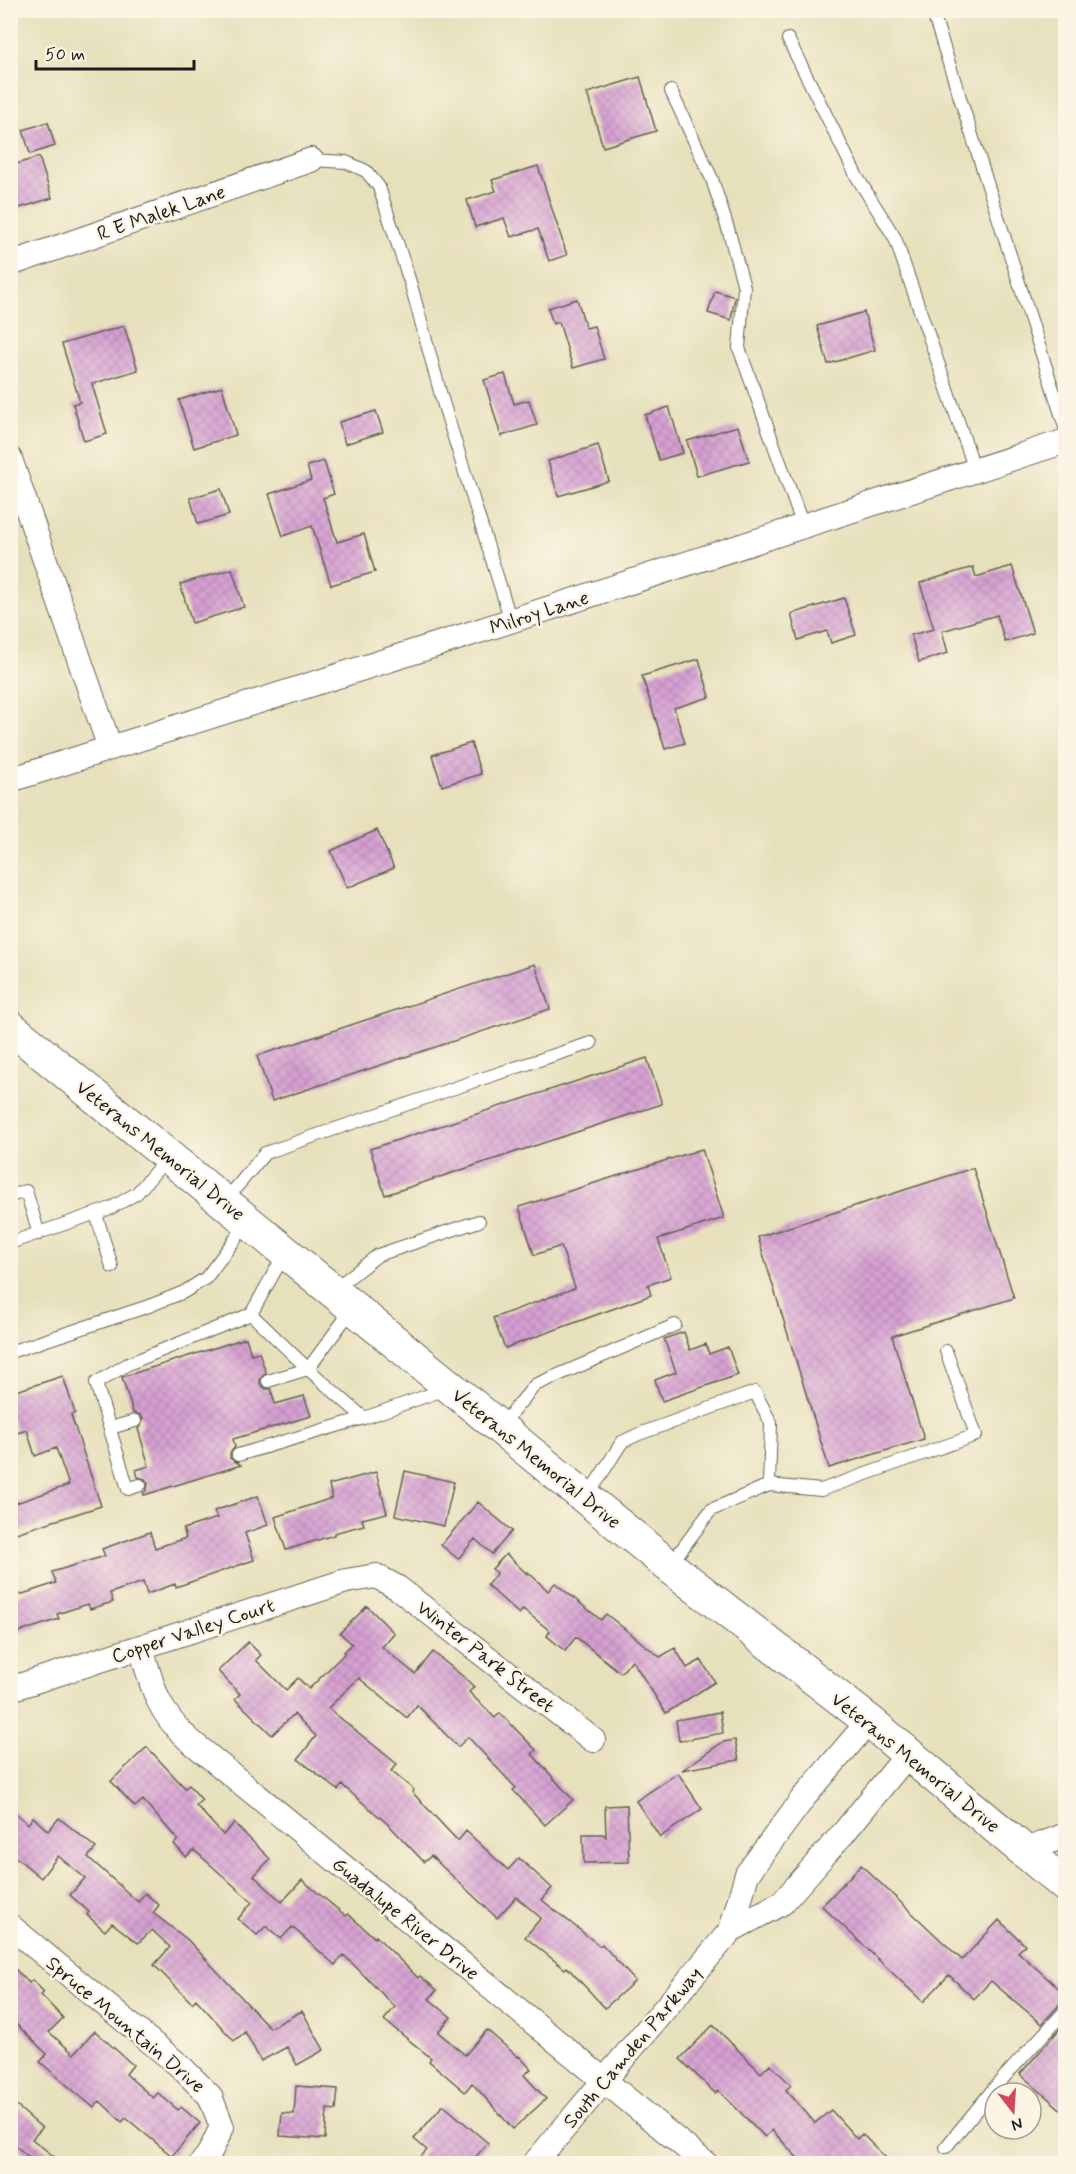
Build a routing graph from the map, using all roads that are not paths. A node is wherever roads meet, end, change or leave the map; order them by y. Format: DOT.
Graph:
graph roads {
  1 [pos="932,10"];
  2 [pos="788,39"];
  3 [pos="672,91"];
  4 [pos="310,160"];
  5 [pos="10,264"];
  6 [pos="1065,430"];
  7 [pos="1065,441"];
  8 [pos="10,459"];
  9 [pos="975,470"];
  10 [pos="803,526"];
  11 [pos="511,621"];
  12 [pos="110,748"];
  13 [pos="10,780"];
  14 [pos="10,1027"];
  15 [pos="591,1043"];
  16 [pos="169,1156"];
  17 [pos="10,1196"];
  18 [pos="236,1211"];
  19 [pos="96,1214"];
  20 [pos="479,1221"];
  21 [pos="39,1233"];
  22 [pos="10,1243"];
  23 [pos="286,1252"];
  24 [pos="112,1267"];
  25 [pos="343,1299"];
  26 [pos="251,1314"];
  27 [pos="675,1324"];
  28 [pos="946,1351"];
  29 [pos="10,1352"];
  30 [pos="308,1369"];
  31 [pos="268,1381"];
  32 [pos="450,1387"];
  33 [pos="364,1418"];
  34 [pos="135,1421"];
  35 [pos="110,1428"];
  36 [pos="499,1428"];
  37 [pos="238,1455"];
  38 [pos="769,1485"];
  39 [pos="134,1487"];
  40 [pos="587,1498"];
  41 [pos="669,1566"];
  42 [pos="376,1576"];
  43 [pos="141,1647"];
  44 [pos="10,1689"];
  45 [pos="869,1721"];
  46 [pos="593,1740"];
  47 [pos="908,1754"];
  48 [pos="1065,1835"];
  49 [pos="1024,1851"];
  50 [pos="1065,1886"];
  51 [pos="10,1926"];
  52 [pos="731,1930"];
  53 [pos="1065,2010"];
  54 [pos="604,2079"];
  55 [pos="946,2147"];
  56 [pos="201,2163"];
  57 [pos="534,2163"];
  58 [pos="706,2163"];
  1 -- 6 [label="lane"];
  2 -- 9 [label="lane"];
  3 -- 10 [label="lane"];
  4 -- 5 [label="street, R E Malek Lane"];
  4 -- 11 [label="lane"];
  7 -- 9 [label="street, Milroy Lane"];
  8 -- 12 [label="street"];
  9 -- 10 [label="street, Milroy Lane"];
  10 -- 11 [label="street, Milroy Lane"];
  11 -- 12 [label="street, Milroy Lane"];
  12 -- 13 [label="street, Milroy Lane"];
  14 -- 16 [label="main road, Veterans Memorial Drive"];
  15 -- 18 [label="lane"];
  16 -- 18 [label="main road, Veterans Memorial Drive"];
  16 -- 19 [label="lane"];
  17 -- 21 [label="lane"];
  18 -- 23 [label="main road, Veterans Memorial Drive"];
  18 -- 29 [label="lane"];
  19 -- 21 [label="lane"];
  19 -- 24 [label="lane"];
  20 -- 25 [label="lane"];
  21 -- 22 [label="lane"];
  23 -- 25 [label="main road, Veterans Memorial Drive"];
  23 -- 26 [label="lane"];
  25 -- 30 [label="lane"];
  25 -- 32 [label="main road, Veterans Memorial Drive"];
  26 -- 30 [label="lane"];
  26 -- 35 [label="lane"];
  27 -- 36 [label="lane"];
  28 -- 38 [label="lane"];
  30 -- 31 [label="lane"];
  30 -- 33 [label="lane"];
  32 -- 33 [label="lane"];
  32 -- 36 [label="main road, Veterans Memorial Drive"];
  33 -- 37 [label="lane"];
  34 -- 35 [label="lane"];
  35 -- 39 [label="lane"];
  36 -- 40 [label="main road, Veterans Memorial Drive"];
  38 -- 40 [label="lane"];
  38 -- 41 [label="lane"];
  40 -- 41 [label="main road, Veterans Memorial Drive"];
  41 -- 45 [label="main road, Veterans Memorial Drive"];
  42 -- 43 [label="street, Copper Valley Court"];
  42 -- 46 [label="street, Winter Park Street"];
  43 -- 44 [label="street, Copper Valley Court"];
  43 -- 54 [label="street, Guadalupe River Drive"];
  45 -- 47 [label="main road, Veterans Memorial Drive"];
  45 -- 52 [label="street, South Camden Parkway"];
  47 -- 49 [label="main road, Veterans Memorial Drive"];
  47 -- 52 [label="street, South Camden Parkway"];
  48 -- 49 [label="street"];
  49 -- 50 [label="main road, Veterans Memorial Drive"];
  51 -- 56 [label="street, Spruce Mountain Drive"];
  52 -- 54 [label="street, South Camden Parkway"];
  53 -- 55 [label="lane"];
  54 -- 57 [label="street, South Camden Parkway"];
  54 -- 58 [label="street, Guadalupe River Drive"];
}
